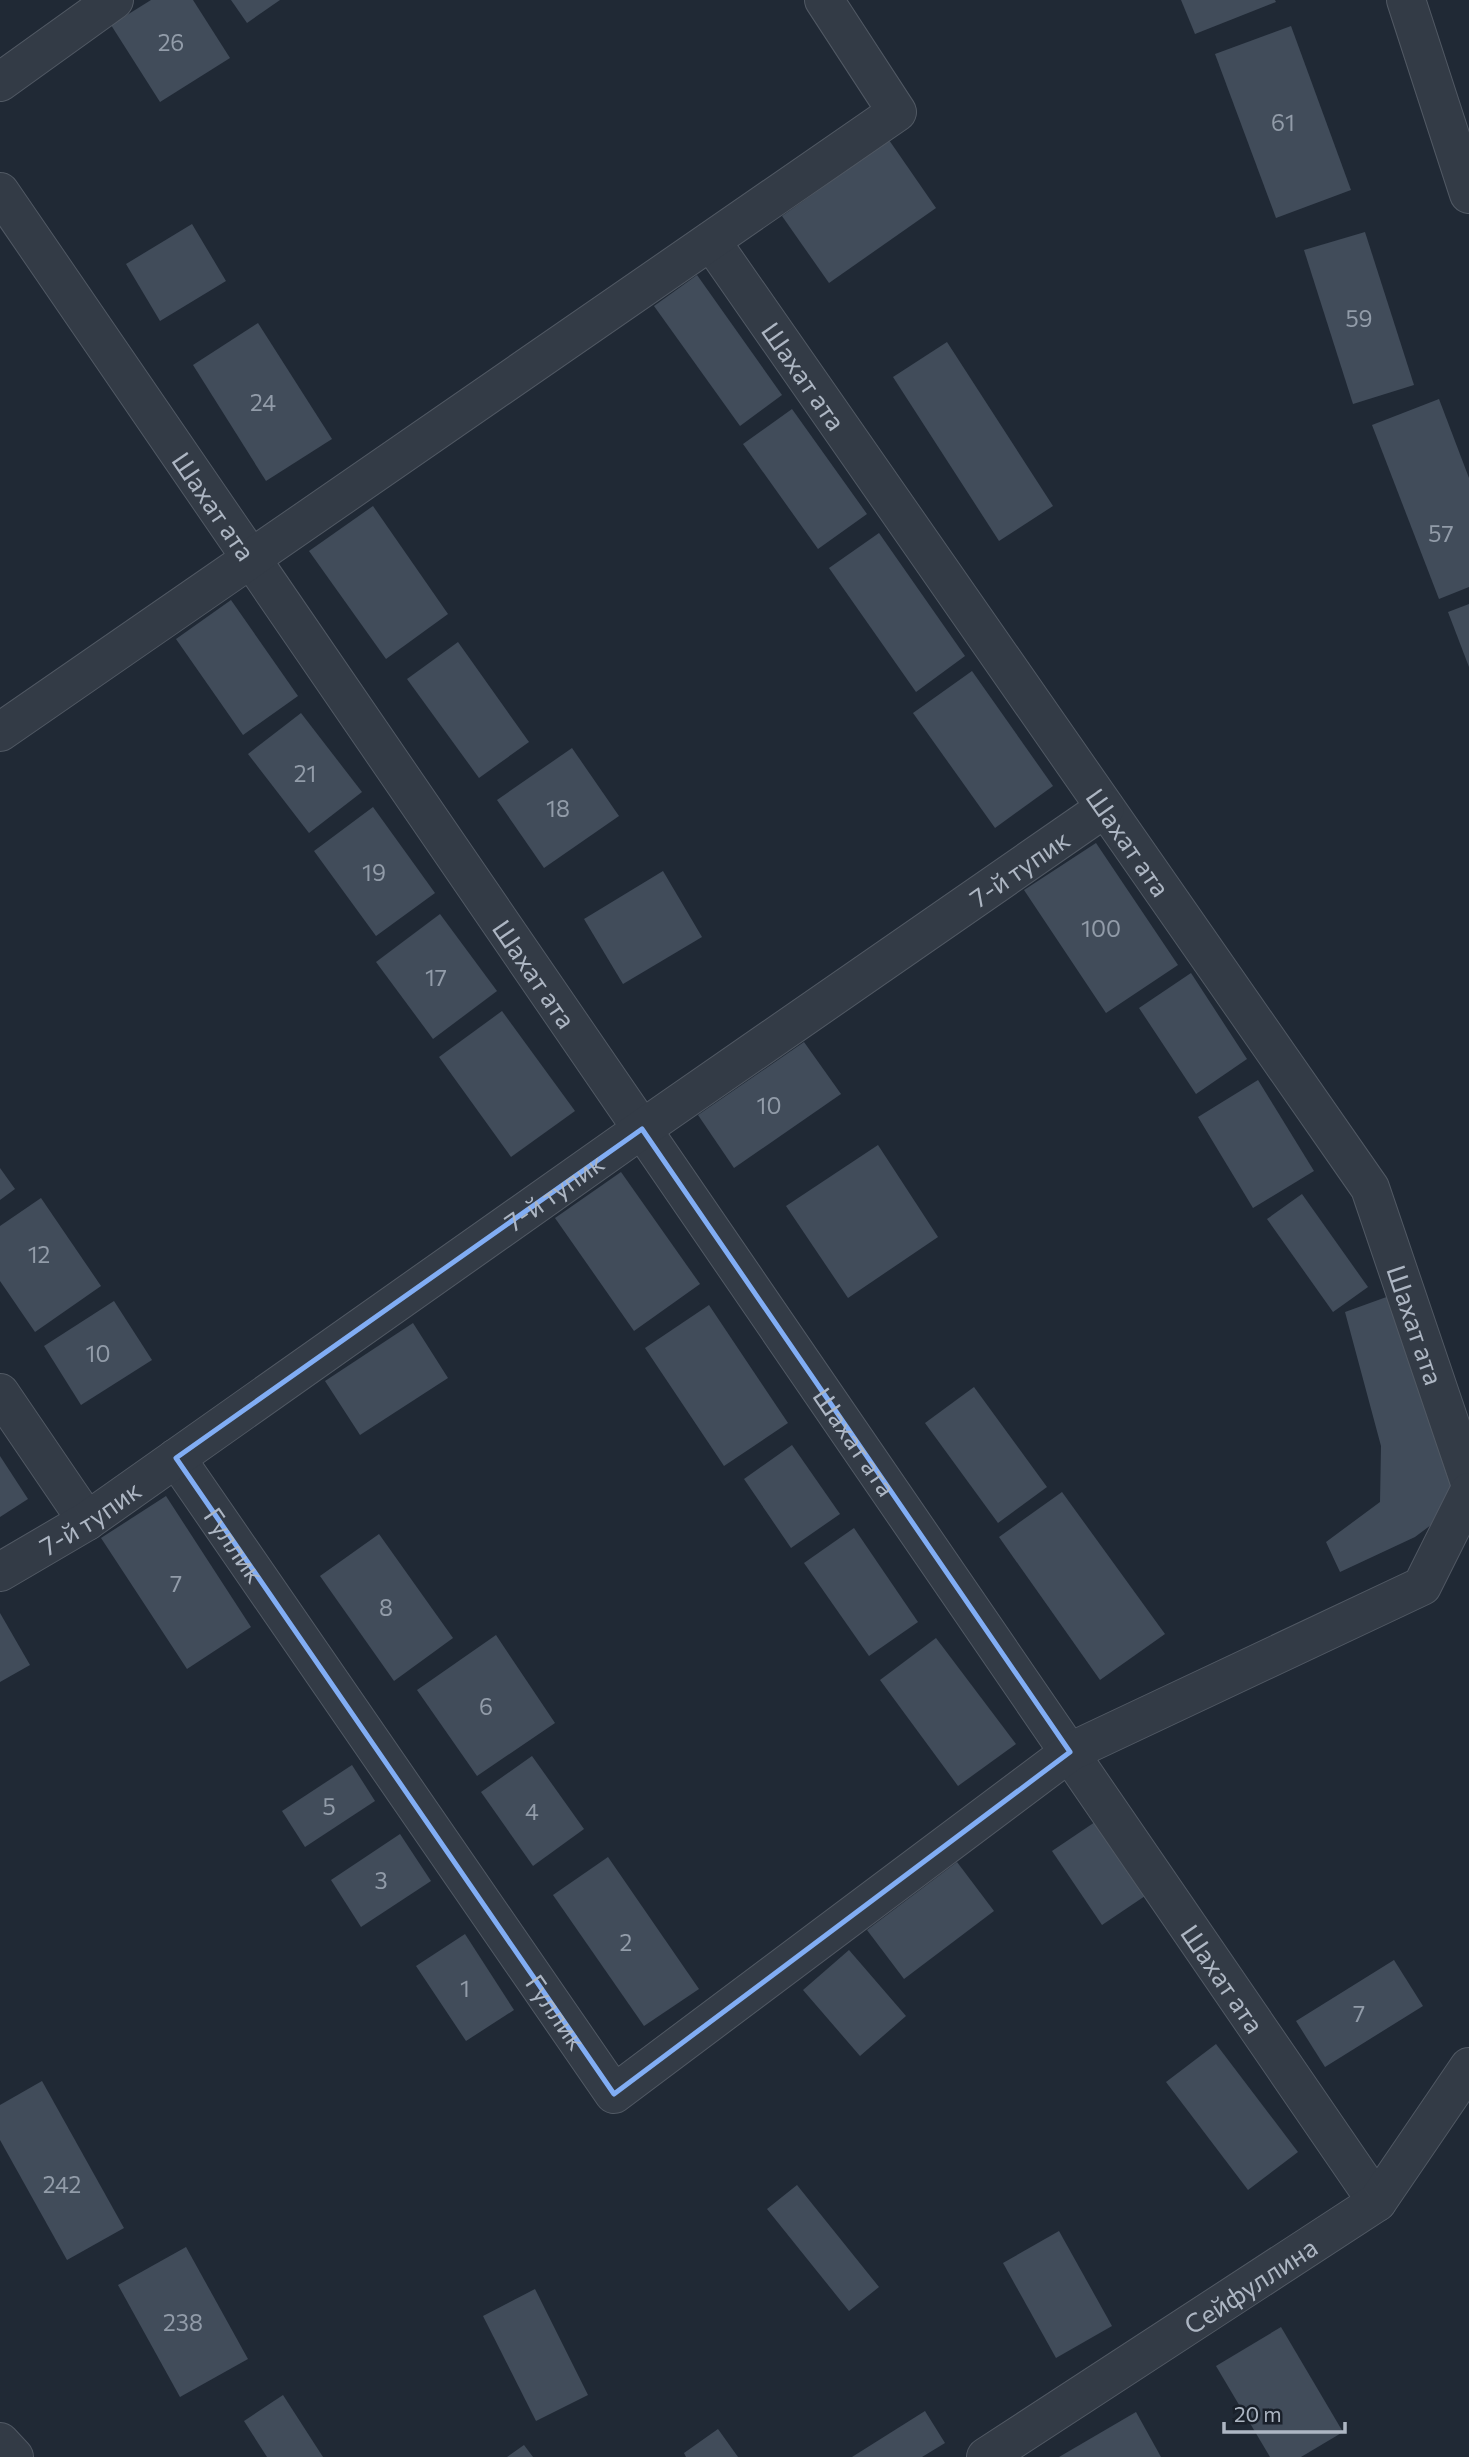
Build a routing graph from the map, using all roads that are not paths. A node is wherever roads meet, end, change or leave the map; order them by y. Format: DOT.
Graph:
graph roads {
  1 [pos="114,0"];
  2 [pos="824,0"];
  3 [pos="1406,0"];
  4 [pos="0,82"];
  5 [pos="0,192"];
  6 [pos="1469,194"];
  7 [pos="711,241"];
  8 [pos="250,558"];
  9 [pos="0,732"];
  10 [pos="1105,808"];
  11 [pos="642,1129"];
  12 [pos="0,1393"];
  13 [pos="176,1458"];
  14 [pos="1469,1480"];
  15 [pos="1469,1492"];
  16 [pos="88,1521"];
  17 [pos="0,1572"];
  18 [pos="1070,1752"];
  19 [pos="1469,2067"];
  20 [pos="1377,2202"];
  21 [pos="0,2442"];
  22 [pos="1005,2451"];
  23 [pos="14,2457"];
  1 -- 4 [label="street"];
  2 -- 7 [label="street"];
  3 -- 6 [label="street"];
  5 -- 8 [label="street, Шахат ата"];
  7 -- 8 [label="street"];
  7 -- 10 [label="street, Шахат ата"];
  8 -- 9 [label="street"];
  8 -- 11 [label="street, Шахат ата"];
  10 -- 11 [label="street, 7-й тупик"];
  10 -- 14 [label="street, Шахат ата"];
  11 -- 13 [label="street, 7-й тупик"];
  11 -- 18 [label="street, Шахат ата"];
  12 -- 16 [label="street"];
  13 -- 16 [label="street, 7-й тупик"];
  13 -- 18 [label="street, Гуллик"];
  15 -- 18 [label="street"];
  16 -- 17 [label="street, 7-й тупик"];
  18 -- 20 [label="street, Шахат ата"];
  19 -- 20 [label="street, Сейфуллина"];
  20 -- 22 [label="street, Сейфуллина"];
  21 -- 23 [label="street"];
}
